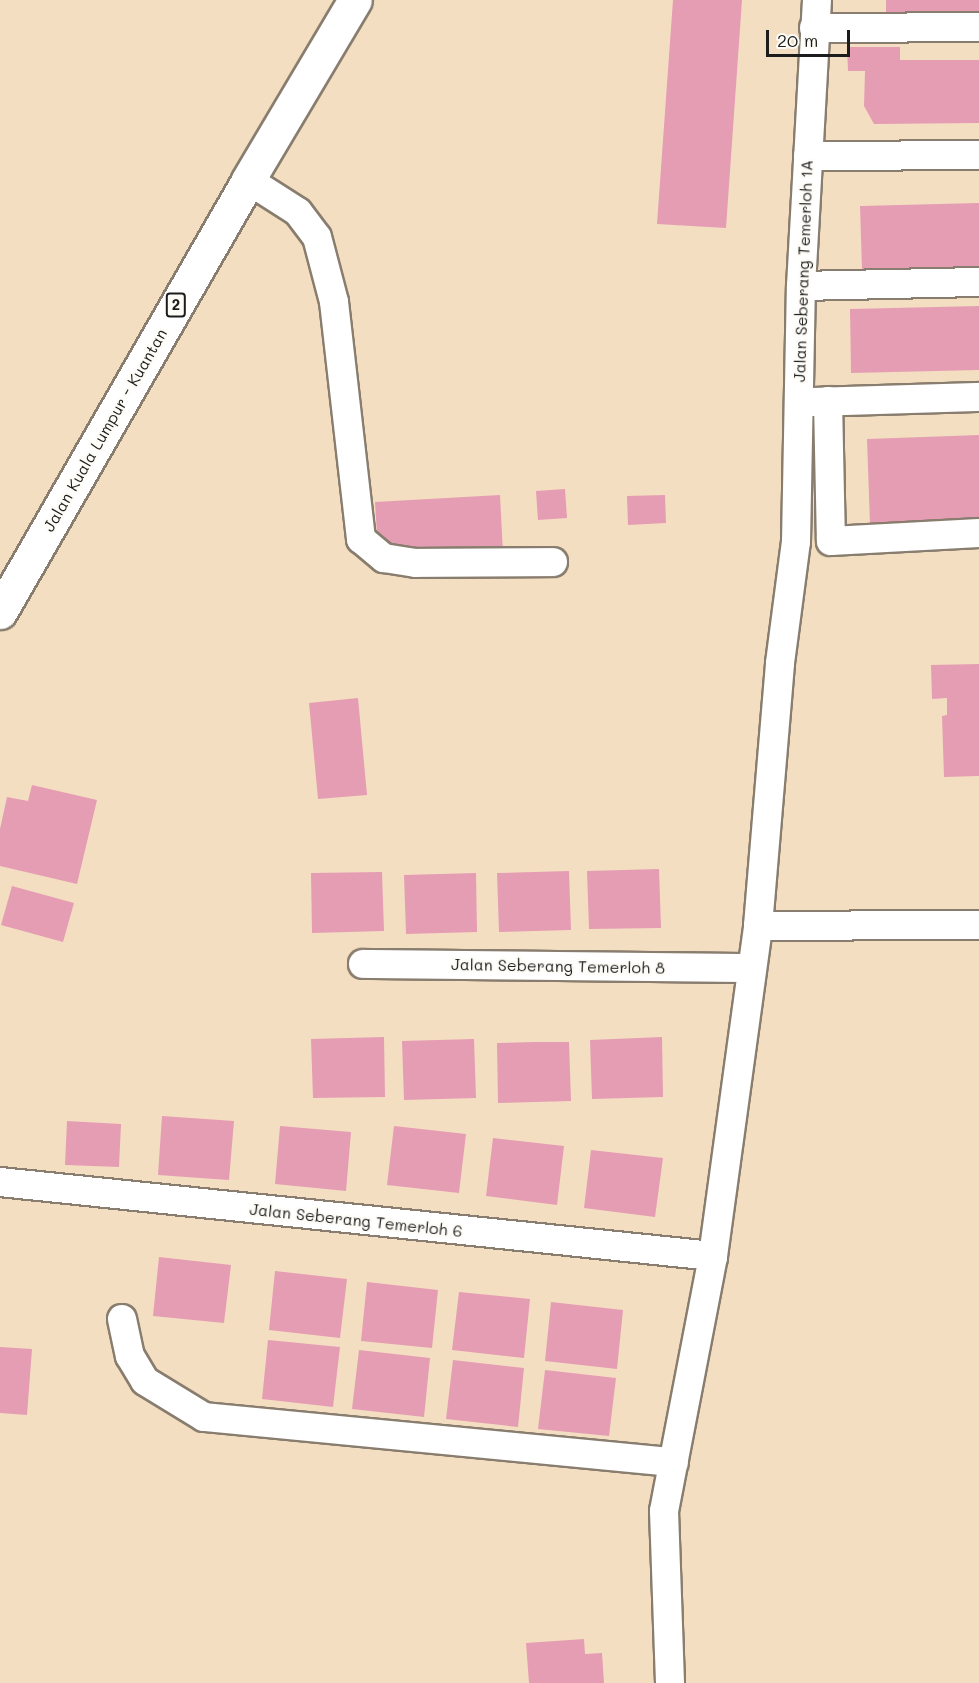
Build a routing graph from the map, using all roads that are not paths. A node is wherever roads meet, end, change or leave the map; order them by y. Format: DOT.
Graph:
graph roads {
  1 [pos="355,0"];
  2 [pos="817,0"];
  3 [pos="979,27"];
  4 [pos="814,28"];
  5 [pos="979,155"];
  6 [pos="808,156"];
  7 [pos="248,180"];
  8 [pos="979,282"];
  9 [pos="801,286"];
  10 [pos="979,397"];
  11 [pos="828,401"];
  12 [pos="798,402"];
  13 [pos="979,533"];
  14 [pos="553,562"];
  15 [pos="0,612"];
  16 [pos="979,925"];
  17 [pos="758,926"];
  18 [pos="363,964"];
  19 [pos="752,968"];
  20 [pos="0,1182"];
  21 [pos="713,1256"];
  22 [pos="122,1319"];
  23 [pos="674,1462"];
  24 [pos="670,1683"];
  1 -- 7 [label="highway, Jalan Kuala Lumpur - Kuantan / 2"];
  2 -- 4 [label="street, Jalan Seberang Temerloh 1A"];
  3 -- 4 [label="street"];
  4 -- 6 [label="street, Jalan Seberang Temerloh 1A"];
  5 -- 6 [label="street"];
  6 -- 9 [label="street, Jalan Seberang Temerloh 1A"];
  7 -- 14 [label="street"];
  7 -- 15 [label="highway, Jalan Kuala Lumpur - Kuantan / 2"];
  8 -- 9 [label="street"];
  9 -- 12 [label="street, Jalan Seberang Temerloh 1A"];
  10 -- 11 [label="street"];
  11 -- 12 [label="street"];
  11 -- 13 [label="street"];
  12 -- 17 [label="street, Jalan Seberang Temerloh 1A"];
  16 -- 17 [label="street"];
  17 -- 19 [label="street, Jalan Seberang Temerloh 1A"];
  18 -- 19 [label="street, Jalan Seberang Temerloh 8"];
  19 -- 21 [label="street, Jalan Seberang Temerloh 1A"];
  20 -- 21 [label="street, Jalan Seberang Temerloh 6"];
  21 -- 23 [label="street, Jalan Seberang Temerloh 1A"];
  22 -- 23 [label="street"];
  23 -- 24 [label="street, Jalan Seberang Temerloh 1A"];
}
